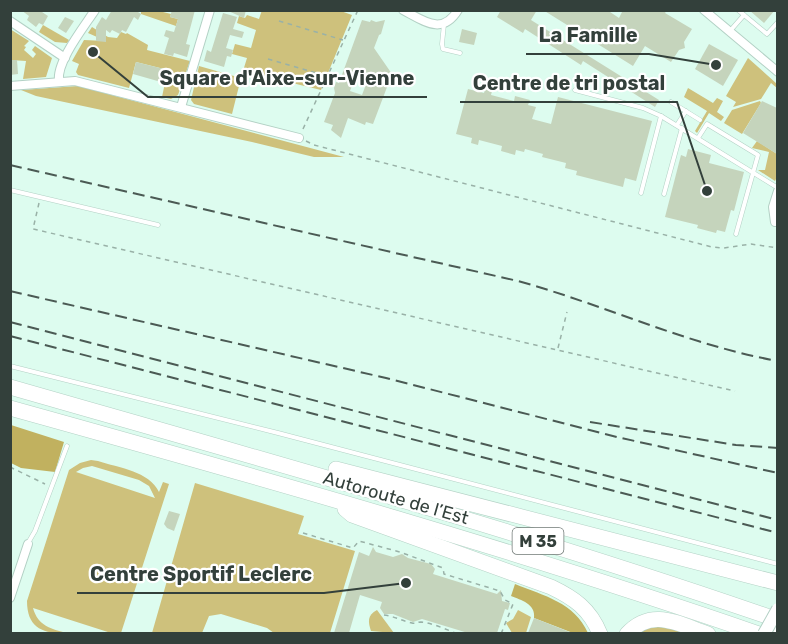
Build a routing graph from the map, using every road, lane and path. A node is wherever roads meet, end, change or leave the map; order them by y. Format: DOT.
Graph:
graph roads {
  1 [pos="95,10"];
  2 [pos="210,10"];
  3 [pos="358,10"];
  4 [pos="403,10"];
  5 [pos="459,10"];
  6 [pos="704,10"];
  7 [pos="738,10"];
  8 [pos="744,15"];
  9 [pos="10,21"];
  10 [pos="279,21"];
  11 [pos="777,22"];
  12 [pos="444,24"];
  13 [pos="729,32"];
  14 [pos="344,40"];
  15 [pos="460,53"];
  16 [pos="65,58"];
  17 [pos="268,59"];
  18 [pos="777,72"];
  19 [pos="328,76"];
  20 [pos="58,81"];
  21 [pos="10,86"];
  22 [pos="575,90"];
  23 [pos="671,102"];
  24 [pos="181,107"];
  25 [pos="686,111"];
  26 [pos="661,116"];
  27 [pos="700,120"];
  28 [pos="679,126"];
  29 [pos="299,138"];
  30 [pos="698,138"];
  31 [pos="752,172"];
  32 [pos="10,190"];
  33 [pos="777,190"];
  34 [pos="640,193"];
  35 [pos="664,194"];
  36 [pos="41,196"];
  37 [pos="774,222"];
  38 [pos="158,225"];
  39 [pos="736,234"];
  40 [pos="777,248"];
  41 [pos="567,312"];
  42 [pos="558,349"];
  43 [pos="10,366"];
  44 [pos="10,387"];
  45 [pos="735,391"];
  46 [pos="10,408"];
  47 [pos="67,446"];
  48 [pos="10,467"];
  49 [pos="297,469"];
  50 [pos="51,487"];
  51 [pos="333,500"];
  52 [pos="303,533"];
  53 [pos="28,544"];
  54 [pos="777,564"];
  55 [pos="517,575"];
  56 [pos="777,583"];
  57 [pos="10,598"];
  58 [pos="777,609"];
  59 [pos="384,615"];
  60 [pos="777,620"];
  61 [pos="458,633"];
  62 [pos="501,633"];
  63 [pos="593,633"];
  64 [pos="600,633"];
  65 [pos="627,633"];
  66 [pos="708,633"];
  67 [pos="759,633"];
  68 [pos="765,633"];
  1 -- 16 [label="street"];
  2 -- 24 [label="street"];
  3 -- 14 [label="path"];
  4 -- 12 [label="street"];
  5 -- 12 [label="street"];
  6 -- 13 [label="street"];
  7 -- 8 [label="lane"];
  8 -- 11 [label="lane"];
  8 -- 13 [label="lane"];
  9 -- 16 [label="street"];
  10 -- 14 [label="path"];
  12 -- 15 [label="lane"];
  13 -- 18 [label="street"];
  14 -- 19 [label="path"];
  16 -- 20 [label="street"];
  17 -- 19 [label="path"];
  19 -- 29 [label="path"];
  20 -- 21 [label="street"];
  20 -- 24 [label="street"];
  22 -- 26 [label="lane"];
  23 -- 25 [label="lane"];
  24 -- 29 [label="street"];
  25 -- 27 [label="lane"];
  25 -- 28 [label="lane"];
  26 -- 28 [label="lane"];
  26 -- 34 [label="lane"];
  28 -- 30 [label="lane"];
  28 -- 35 [label="lane"];
  29 -- 40 [label="path"];
  30 -- 31 [label="lane"];
  30 -- 31 [label="lane"];
  31 -- 33 [label="lane"];
  31 -- 39 [label="lane"];
  32 -- 36 [label="lane"];
  33 -- 37 [label="street"];
  36 -- 38 [label="lane"];
  36 -- 42 [label="path"];
  41 -- 42 [label="path"];
  42 -- 45 [label="path"];
  43 -- 54 [label="lane"];
  44 -- 49 [label="highway, Autoroute de l’Est / M 35"];
  46 -- 51 [label="highway, Autoroute de l’Est / M 35"];
  47 -- 50 [label="lane"];
  48 -- 50 [label="path"];
  49 -- 56 [label="highway"];
  49 -- 60 [label="highway, Autoroute de l’Est / M 35"];
  50 -- 53 [label="lane"];
  51 -- 55 [label="highway"];
  51 -- 67 [label="highway, Autoroute de l’Est / M 35"];
  52 -- 62 [label="path"];
  53 -- 57 [label="street"];
  55 -- 63 [label="highway"];
  55 -- 64 [label="highway"];
  58 -- 68 [label="street, bridge"];
  59 -- 61 [label="path"];
  65 -- 66 [label="highway"];
}
